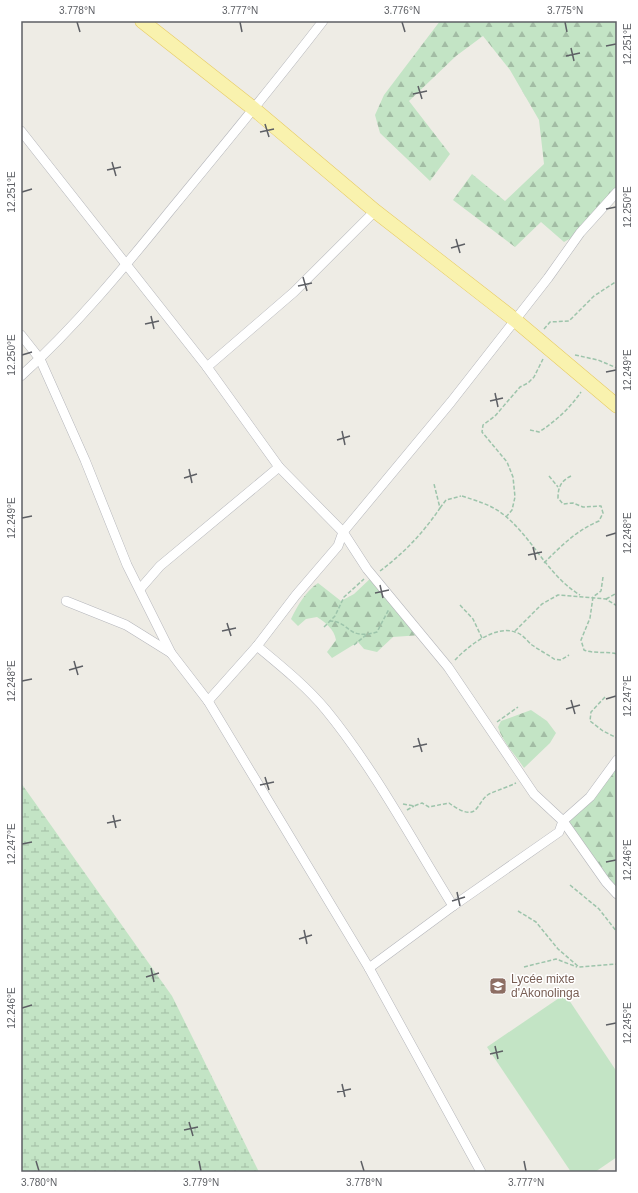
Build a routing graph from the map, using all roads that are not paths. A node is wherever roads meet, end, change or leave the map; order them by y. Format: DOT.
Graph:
graph roads {
  1 [pos="142,21"];
  2 [pos="323,21"];
  3 [pos="254,109"];
  4 [pos="21,131"];
  5 [pos="617,192"];
  6 [pos="375,211"];
  7 [pos="127,264"];
  8 [pos="515,320"];
  9 [pos="21,335"];
  10 [pos="40,359"];
  11 [pos="207,367"];
  12 [pos="21,376"];
  13 [pos="617,406"];
  14 [pos="279,467"];
  15 [pos="343,532"];
  16 [pos="140,588"];
  17 [pos="66,601"];
  18 [pos="258,646"];
  19 [pos="171,653"];
  20 [pos="208,701"];
  21 [pos="617,760"];
  22 [pos="563,821"];
  23 [pos="617,894"];
  24 [pos="453,906"];
  25 [pos="369,968"];
  26 [pos="481,1172"];
  1 -- 3 [label="main road"];
  2 -- 3 [label="street"];
  3 -- 6 [label="main road"];
  3 -- 7 [label="street"];
  4 -- 7 [label="street"];
  5 -- 8 [label="street"];
  6 -- 8 [label="main road"];
  6 -- 11 [label="street"];
  7 -- 10 [label="street"];
  7 -- 11 [label="street"];
  8 -- 13 [label="main road"];
  8 -- 15 [label="street"];
  9 -- 10 [label="street"];
  10 -- 12 [label="street"];
  10 -- 16 [label="street"];
  11 -- 14 [label="street"];
  14 -- 15 [label="street"];
  14 -- 16 [label="street"];
  15 -- 18 [label="street"];
  15 -- 22 [label="street"];
  16 -- 19 [label="street"];
  17 -- 19 [label="street"];
  18 -- 20 [label="street"];
  18 -- 24 [label="street"];
  19 -- 20 [label="street"];
  20 -- 25 [label="street"];
  21 -- 22 [label="street"];
  22 -- 23 [label="street"];
  22 -- 24 [label="street"];
  24 -- 25 [label="street"];
  25 -- 26 [label="street"];
}
